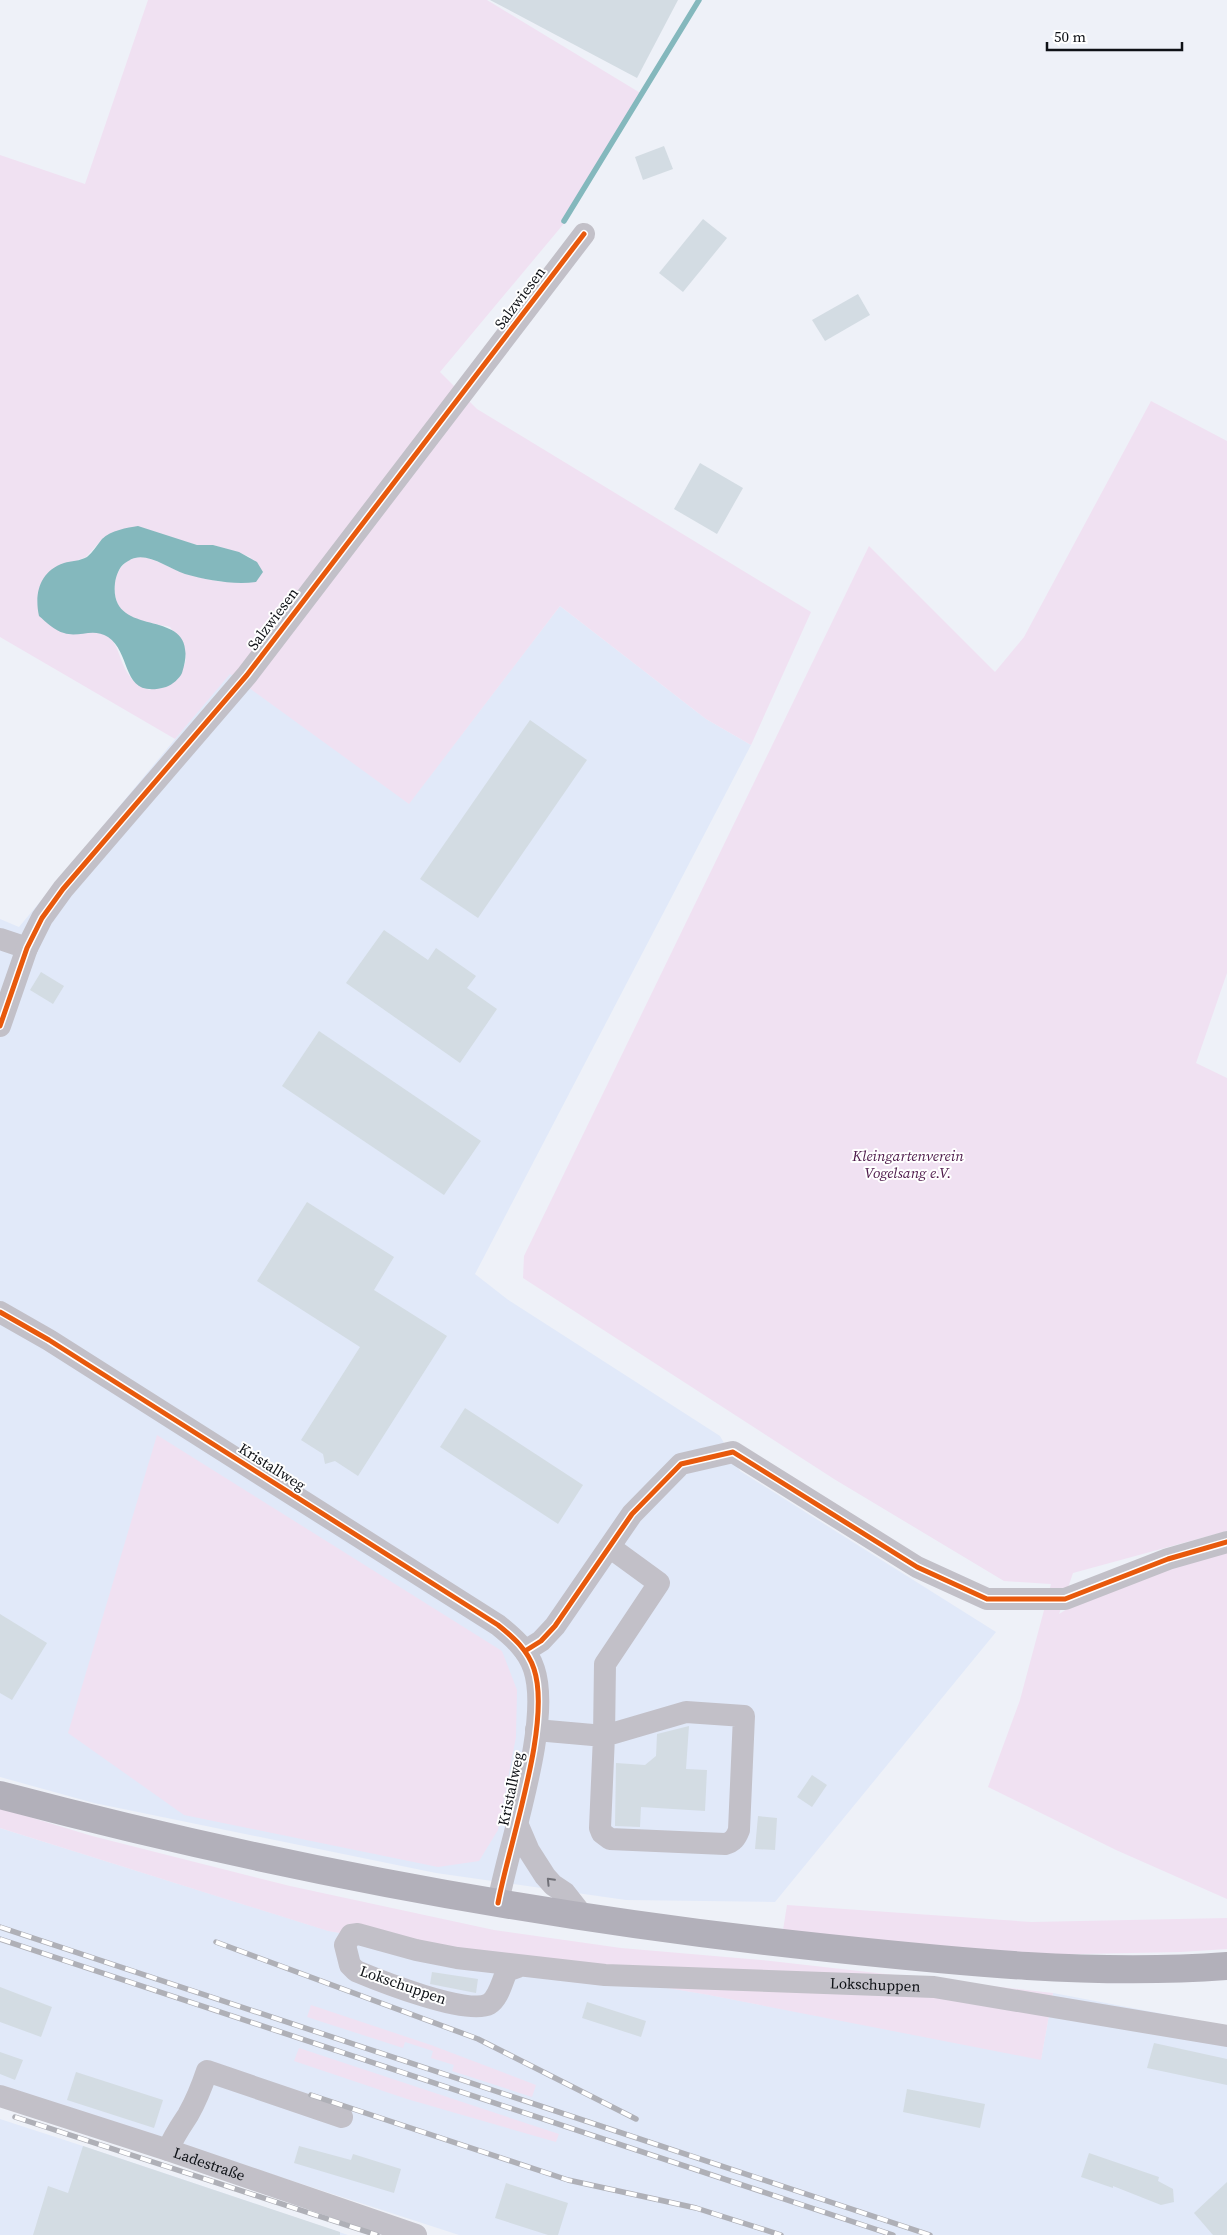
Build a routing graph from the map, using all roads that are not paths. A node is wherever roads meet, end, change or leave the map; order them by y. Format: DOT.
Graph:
graph roads {
  1 [pos="584,234"];
  2 [pos="0,939"];
  3 [pos="27,948"];
  4 [pos="0,1026"];
  5 [pos="0,1312"];
  6 [pos="1227,1542"];
  7 [pos="611,1548"];
  8 [pos="525,1652"];
  9 [pos="536,1730"];
  10 [pos="604,1736"];
  11 [pos="0,1795"];
  12 [pos="517,1823"];
  13 [pos="498,1903"];
  14 [pos="583,1916"];
  15 [pos="1227,1966"];
  16 [pos="518,1967"];
  17 [pos="1227,2036"];
  18 [pos="0,2096"];
  19 [pos="342,2117"];
  20 [pos="168,2150"];
  21 [pos="416,2235"];
  1 -- 3 [label="street, Salzwiesen"];
  2 -- 3 [label="street"];
  3 -- 4 [label="street, Salzwiesen"];
  5 -- 8 [label="street, Kristallweg"];
  6 -- 7 [label="street"];
  7 -- 8 [label="street"];
  7 -- 10 [label="street"];
  8 -- 9 [label="street, Kristallweg"];
  9 -- 10 [label="street"];
  9 -- 12 [label="street, Kristallweg"];
  10 -- 10 [label="street"];
  11 -- 13 [label="main road"];
  12 -- 13 [label="street, Kristallweg"];
  14 -- 12 [label="street, Kristallweg, one-way"];
  13 -- 14 [label="main road"];
  14 -- 15 [label="main road"];
  16 -- 16 [label="street, Lokschuppen"];
  16 -- 17 [label="street, Lokschuppen"];
  18 -- 20 [label="street, Ladestraße"];
  19 -- 20 [label="street"];
  20 -- 21 [label="street, Ladestraße"];
}
